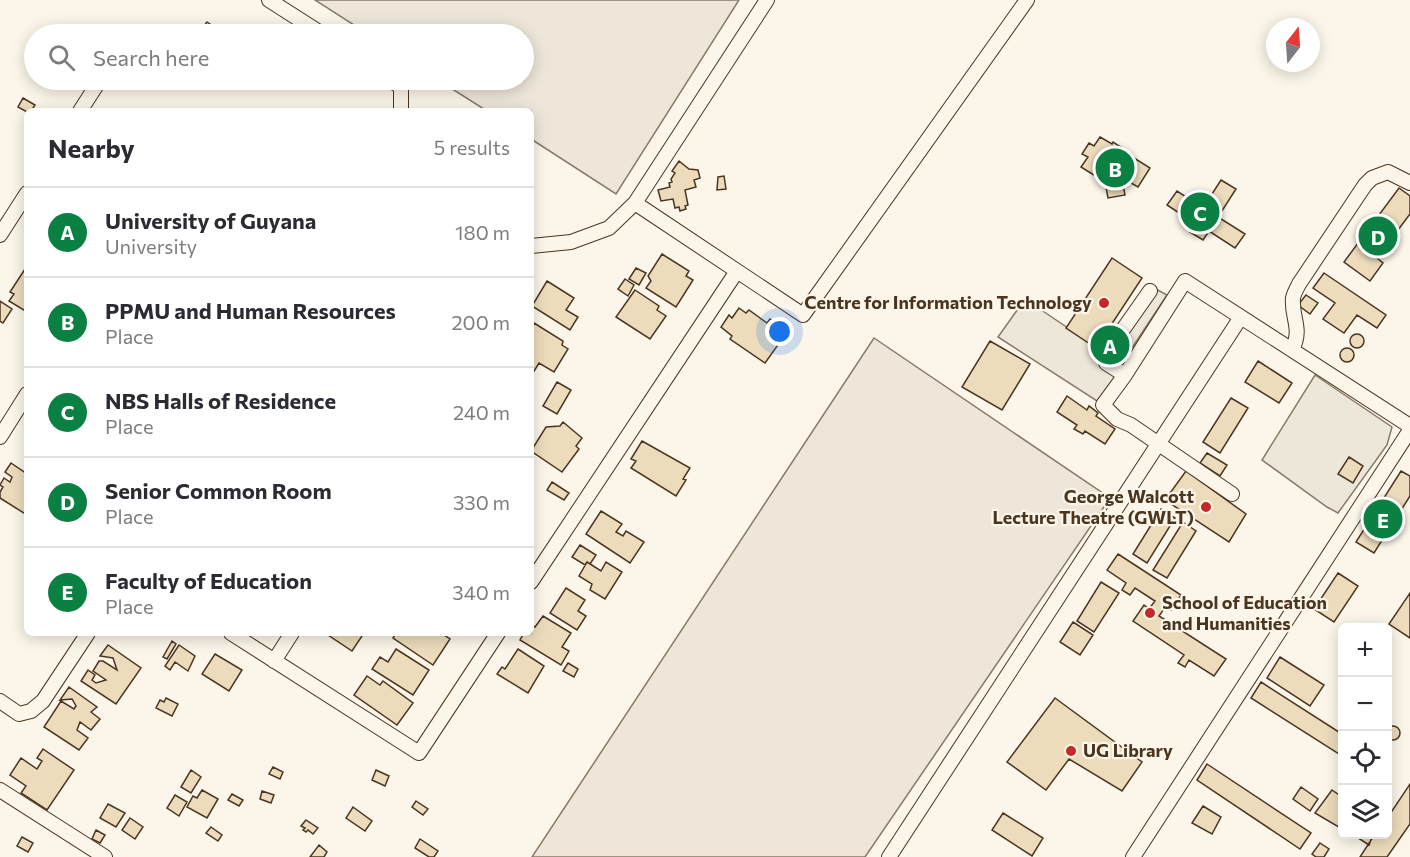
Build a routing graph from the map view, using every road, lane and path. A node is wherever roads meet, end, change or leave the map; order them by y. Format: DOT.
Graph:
graph roads {
  1 [pos="269,0"];
  2 [pos="767,0"];
  3 [pos="1027,0"];
  4 [pos="306,24"];
  5 [pos="94,90"];
  6 [pos="401,90"];
  7 [pos="82,108"];
  8 [pos="401,108"];
  9 [pos="1410,183"];
  10 [pos="24,198"];
  11 [pos="635,203"];
  12 [pos="0,235"];
  13 [pos="534,246"];
  14 [pos="737,271"];
  15 [pos="1150,291"];
  16 [pos="1240,317"];
  17 [pos="1292,350"];
  18 [pos="1125,375"];
  19 [pos="24,399"];
  20 [pos="1410,428"];
  21 [pos="0,437"];
  22 [pos="1158,444"];
  23 [pos="1233,494"];
  24 [pos="534,577"];
  25 [pos="86,636"];
  26 [pos="236,636"];
  27 [pos="290,636"];
  28 [pos="496,636"];
  29 [pos="274,661"];
  30 [pos="0,701"];
  31 [pos="0,790"];
  32 [pos="105,857"];
  33 [pos="889,857"];
  34 [pos="1133,857"];
  1 -- 4 [label="street"];
  2 -- 11 [label="street"];
  3 -- 14 [label="street"];
  5 -- 7 [label="street"];
  6 -- 8 [label="street"];
  9 -- 17 [label="street"];
  10 -- 12 [label="street"];
  11 -- 13 [label="street"];
  11 -- 14 [label="street"];
  14 -- 24 [label="street"];
  15 -- 18 [label="street"];
  16 -- 17 [label="street"];
  16 -- 18 [label="street"];
  16 -- 22 [label="street"];
  17 -- 20 [label="street"];
  18 -- 22 [label="street"];
  19 -- 21 [label="street"];
  20 -- 34 [label="street"];
  22 -- 23 [label="street"];
  22 -- 33 [label="street"];
  25 -- 30 [label="street"];
  26 -- 29 [label="street"];
  27 -- 29 [label="street"];
  28 -- 29 [label="street"];
  31 -- 32 [label="street"];
}
